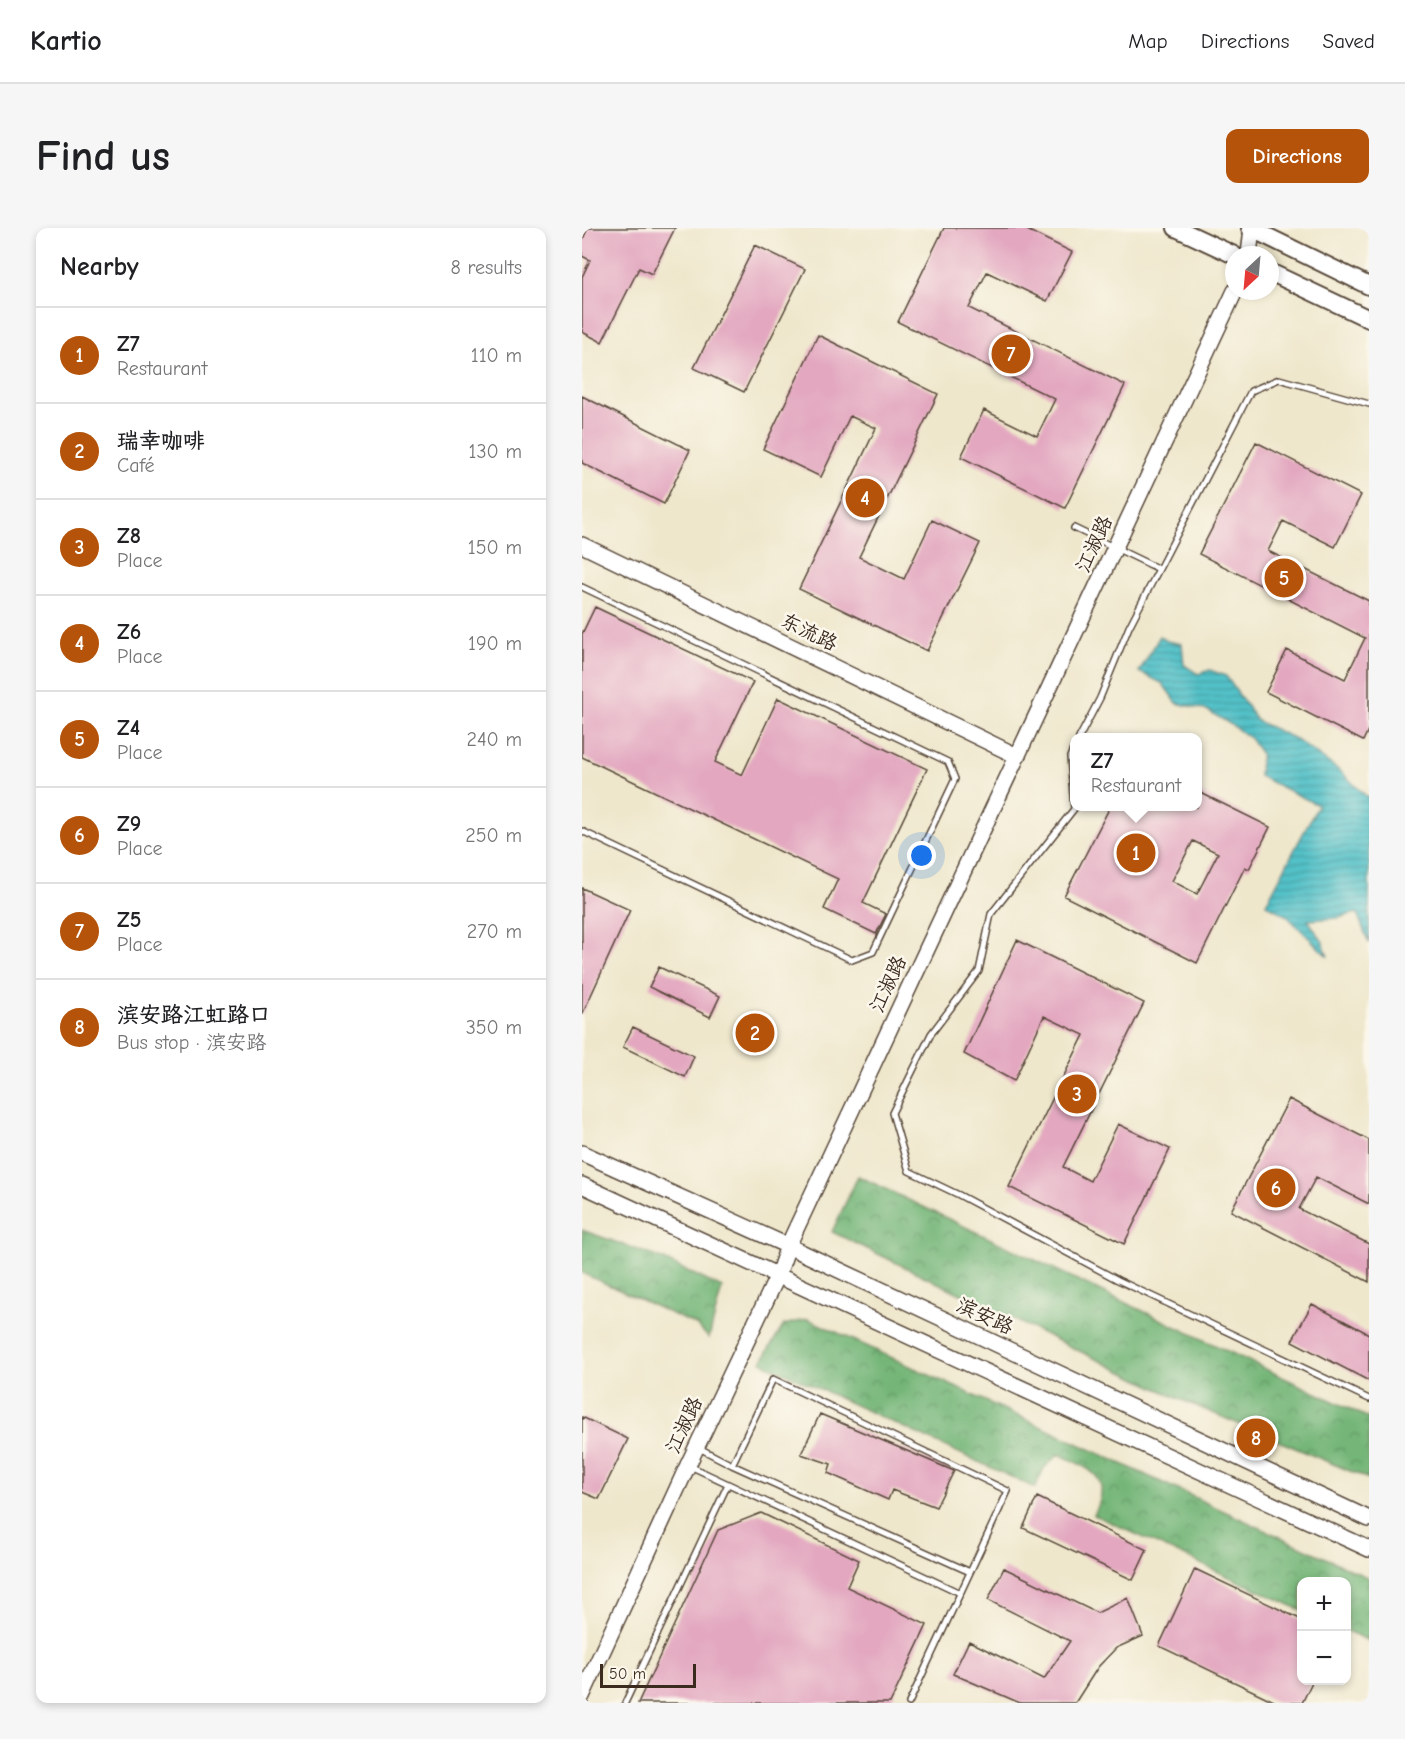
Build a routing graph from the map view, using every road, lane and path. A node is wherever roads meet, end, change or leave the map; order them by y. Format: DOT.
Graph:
graph roads {
  1 [pos="1176,228"];
  2 [pos="1251,228"];
  3 [pos="1250,246"];
  4 [pos="1225,251"];
  5 [pos="1279,276"];
  6 [pos="1369,286"];
  7 [pos="1231,300"];
  8 [pos="1369,320"];
  9 [pos="1369,404"];
  10 [pos="1074,528"];
  11 [pos="582,545"];
  12 [pos="1115,547"];
  13 [pos="1159,569"];
  14 [pos="582,587"];
  15 [pos="1082,733"];
  16 [pos="1017,756"];
  17 [pos="1072,811"];
  18 [pos="582,831"];
  19 [pos="582,1153"];
  20 [pos="582,1185"];
  21 [pos="788,1246"];
  22 [pos="778,1275"];
  23 [pos="1369,1399"];
  24 [pos="696,1447"];
  25 [pos="688,1465"];
  26 [pos="732,1466"];
  27 [pos="728,1484"];
  28 [pos="1369,1520"];
  29 [pos="1369,1549"];
  30 [pos="970,1572"];
  31 [pos="960,1593"];
  32 [pos="582,1696"];
  33 [pos="625,1703"];
  34 [pos="909,1703"];
  1 -- 4 [label="main road"];
  2 -- 3 [label="street"];
  2 -- 6 [label="main road"];
  5 -- 8 [label="main road"];
  7 -- 12 [label="street, 江淑路"];
  9 -- 13 [label="lane"];
  10 -- 12 [label="lane"];
  11 -- 16 [label="street, 东流路"];
  12 -- 13 [label="lane"];
  12 -- 16 [label="street, 江淑路"];
  13 -- 15 [label="lane"];
  14 -- 18 [label="lane"];
  16 -- 21 [label="street, 江淑路"];
  17 -- 23 [label="lane"];
  19 -- 21 [label="street, 滨安路"];
  20 -- 22 [label="street"];
  21 -- 22 [label="street, 江淑路"];
  21 -- 28 [label="street, 滨安路"];
  22 -- 24 [label="street, 江淑路"];
  22 -- 29 [label="street"];
  24 -- 25 [label="street, 江淑路"];
  24 -- 26 [label="lane"];
  25 -- 27 [label="lane"];
  25 -- 32 [label="street, 江淑路"];
  26 -- 30 [label="lane"];
  26 -- 30 [label="lane"];
  27 -- 31 [label="lane"];
  27 -- 33 [label="lane"];
  30 -- 31 [label="lane"];
  31 -- 34 [label="lane"];
}
